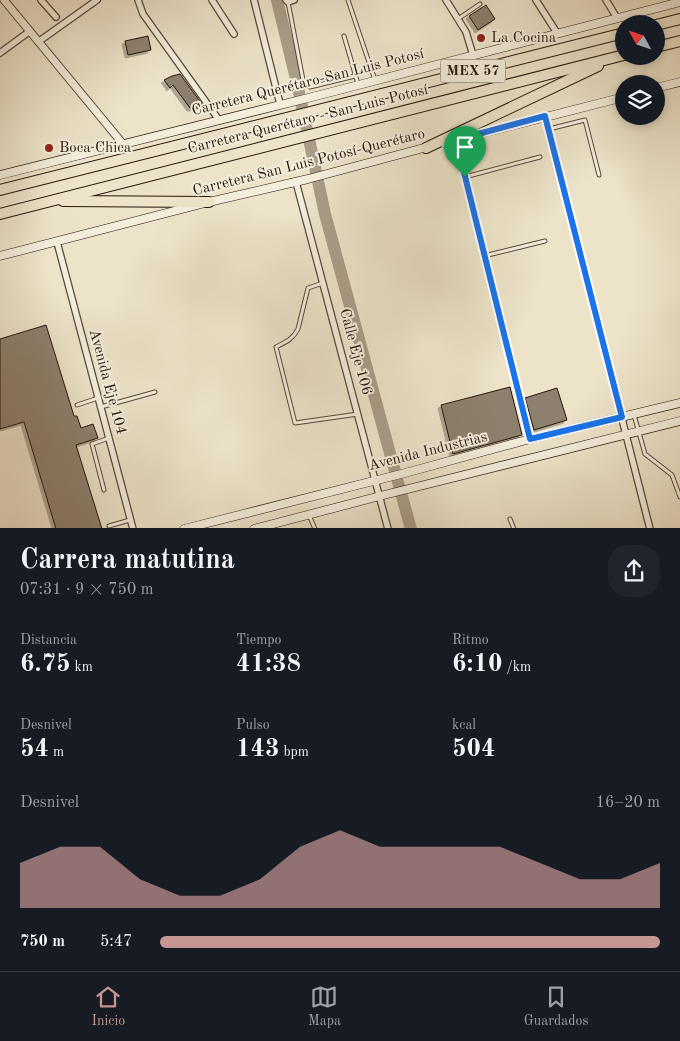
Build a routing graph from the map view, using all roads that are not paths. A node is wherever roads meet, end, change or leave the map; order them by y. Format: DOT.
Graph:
graph roads {
  1 [pos="4,0"];
  2 [pos="41,0"];
  3 [pos="97,0"];
  4 [pos="212,0"];
  5 [pos="254,0"];
  6 [pos="348,0"];
  7 [pos="446,0"];
  8 [pos="536,0"];
  9 [pos="606,0"];
  10 [pos="141,1"];
  11 [pos="289,1"];
  12 [pos="680,2"];
  13 [pos="480,4"];
  14 [pos="615,15"];
  15 [pos="629,15"];
  16 [pos="56,17"];
  17 [pos="615,18"];
  18 [pos="458,19"];
  19 [pos="680,19"];
  20 [pos="665,23"];
  21 [pos="30,32"];
  22 [pos="557,33"];
  23 [pos="234,34"];
  24 [pos="615,35"];
  25 [pos="344,36"];
  26 [pos="38,42"];
  27 [pos="680,42"];
  28 [pos="665,45"];
  29 [pos="0,53"];
  30 [pos="473,55"];
  31 [pos="615,58"];
  32 [pos="615,59"];
  33 [pos="355,76"];
  34 [pos="375,81"];
  35 [pos="680,82"];
  36 [pos="358,85"];
  37 [pos="665,86"];
  38 [pos="615,98"];
  39 [pos="283,103"];
  40 [pos="545,116"];
  41 [pos="220,120"];
  42 [pos="548,129"];
  43 [pos="456,140"];
  44 [pos="123,144"];
  45 [pos="426,148"];
  46 [pos="540,157"];
  47 [pos="599,175"];
  48 [pos="0,176"];
  49 [pos="465,177"];
  50 [pos="296,182"];
  51 [pos="0,190"];
  52 [pos="50,201"];
  53 [pos="209,202"];
  54 [pos="0,214"];
  55 [pos="545,241"];
  56 [pos="57,242"];
  57 [pos="0,256"];
  58 [pos="484,256"];
  59 [pos="323,283"];
  60 [pos="154,392"];
  61 [pos="98,398"];
  62 [pos="680,403"];
  63 [pos="77,405"];
  64 [pos="100,407"];
  65 [pos="358,414"];
  66 [pos="634,414"];
  67 [pos="622,417"];
  68 [pos="680,421"];
  69 [pos="639,431"];
  70 [pos="626,435"];
  71 [pos="109,438"];
  72 [pos="530,439"];
  73 [pos="376,479"];
  74 [pos="104,490"];
  75 [pos="380,496"];
  76 [pos="680,496"];
  77 [pos="309,515"];
  78 [pos="510,519"];
  79 [pos="130,520"];
  80 [pos="109,526"];
  81 [pos="132,528"];
  82 [pos="184,528"];
  83 [pos="254,528"];
  84 [pos="314,528"];
  85 [pos="388,528"];
  86 [pos="514,528"];
  87 [pos="650,528"];
  1 -- 21 [label="street"];
  2 -- 16 [label="street"];
  3 -- 26 [label="street"];
  4 -- 23 [label="street"];
  5 -- 39 [label="street"];
  6 -- 34 [label="lane"];
  7 -- 18 [label="street"];
  8 -- 22 [label="street"];
  9 -- 14 [label="street"];
  10 -- 41 [label="street"];
  11 -- 33 [label="lane"];
  12 -- 15 [label="main road, Carretera Querétaro-San Luis Potosí"];
  13 -- 18 [label="lane"];
  17 -- 22 [label="main road, Carretera Querétaro-San Luis Potosí"];
  18 -- 30 [label="street"];
  19 -- 20 [label="highway"];
  21 -- 26 [label="street"];
  21 -- 29 [label="street"];
  22 -- 30 [label="main road, Carretera Querétaro-San Luis Potosí"];
  24 -- 51 [label="highway, Carretera Querétaro - San Luis Potosí / MEX 57"];
  25 -- 33 [label="lane"];
  26 -- 44 [label="street"];
  27 -- 28 [label="highway"];
  30 -- 34 [label="main road, Carretera Querétaro-San Luis Potosí"];
  31 -- 52 [label="highway, Carretera Querétaro - San Luis Potosí / MEX 57"];
  32 -- 45 [label="highway"];
  33 -- 36 [label="lane"];
  34 -- 36 [label="main road, Carretera Querétaro-San Luis Potosí"];
  35 -- 37 [label="main road"];
  36 -- 39 [label="main road, Carretera Querétaro-San Luis Potosí"];
  38 -- 40 [label="main road, Carretera San Luis Potosí-Querétaro"];
  39 -- 41 [label="main road, Carretera Querétaro-San Luis Potosí"];
  40 -- 42 [label="street"];
  40 -- 43 [label="main road, Carretera San Luis Potosí-Querétaro"];
  41 -- 44 [label="main road, Carretera Querétaro-San Luis Potosí"];
  42 -- 47 [label="lane"];
  42 -- 67 [label="street"];
  43 -- 45 [label="main road, Carretera San Luis Potosí-Querétaro"];
  43 -- 49 [label="lane"];
  44 -- 48 [label="main road, Carretera Querétaro-San Luis Potosí"];
  45 -- 50 [label="main road, Carretera San Luis Potosí-Querétaro"];
  46 -- 49 [label="lane"];
  49 -- 58 [label="lane"];
  50 -- 53 [label="main road, Carretera San Luis Potosí-Querétaro"];
  50 -- 59 [label="street, Calle Eje 106"];
  52 -- 53 [label="highway"];
  52 -- 54 [label="highway, Carretera Querétaro - San Luis Potosí / MEX 57"];
  53 -- 56 [label="main road, Carretera San Luis Potosí-Querétaro"];
  55 -- 58 [label="lane"];
  56 -- 57 [label="main road, Carretera San Luis Potosí-Querétaro"];
  56 -- 61 [label="street, Avenida Eje 104"];
  58 -- 72 [label="lane"];
  59 -- 65 [label="street, Calle Eje 106"];
  59 -- 65 [label="lane"];
  60 -- 64 [label="lane"];
  61 -- 63 [label="lane"];
  61 -- 64 [label="street, Avenida Eje 104"];
  62 -- 66 [label="main road, Avenida Industrias"];
  64 -- 71 [label="street, Avenida Eje 104"];
  65 -- 73 [label="street, Calle Eje 106"];
  66 -- 67 [label="main road, Avenida Industrias"];
  66 -- 69 [label="lane"];
  67 -- 70 [label="street"];
  67 -- 72 [label="main road, Avenida Industrias"];
  68 -- 69 [label="main road, Avenida Industrias"];
  69 -- 70 [label="main road, Avenida Industrias"];
  69 -- 76 [label="lane"];
  70 -- 75 [label="main road, Avenida Industrias"];
  70 -- 87 [label="street"];
  71 -- 74 [label="lane"];
  71 -- 79 [label="street, Avenida Eje 104"];
  72 -- 73 [label="main road, Avenida Industrias"];
  73 -- 75 [label="street, Calle Eje 106"];
  73 -- 82 [label="main road, Avenida Industrias"];
  75 -- 77 [label="main road, Avenida Industrias"];
  75 -- 85 [label="street, Calle Eje 106"];
  77 -- 83 [label="main road, Avenida Industrias"];
  77 -- 84 [label="lane"];
  78 -- 86 [label="lane"];
  79 -- 80 [label="lane"];
  79 -- 81 [label="street, Avenida Eje 104"];
}
